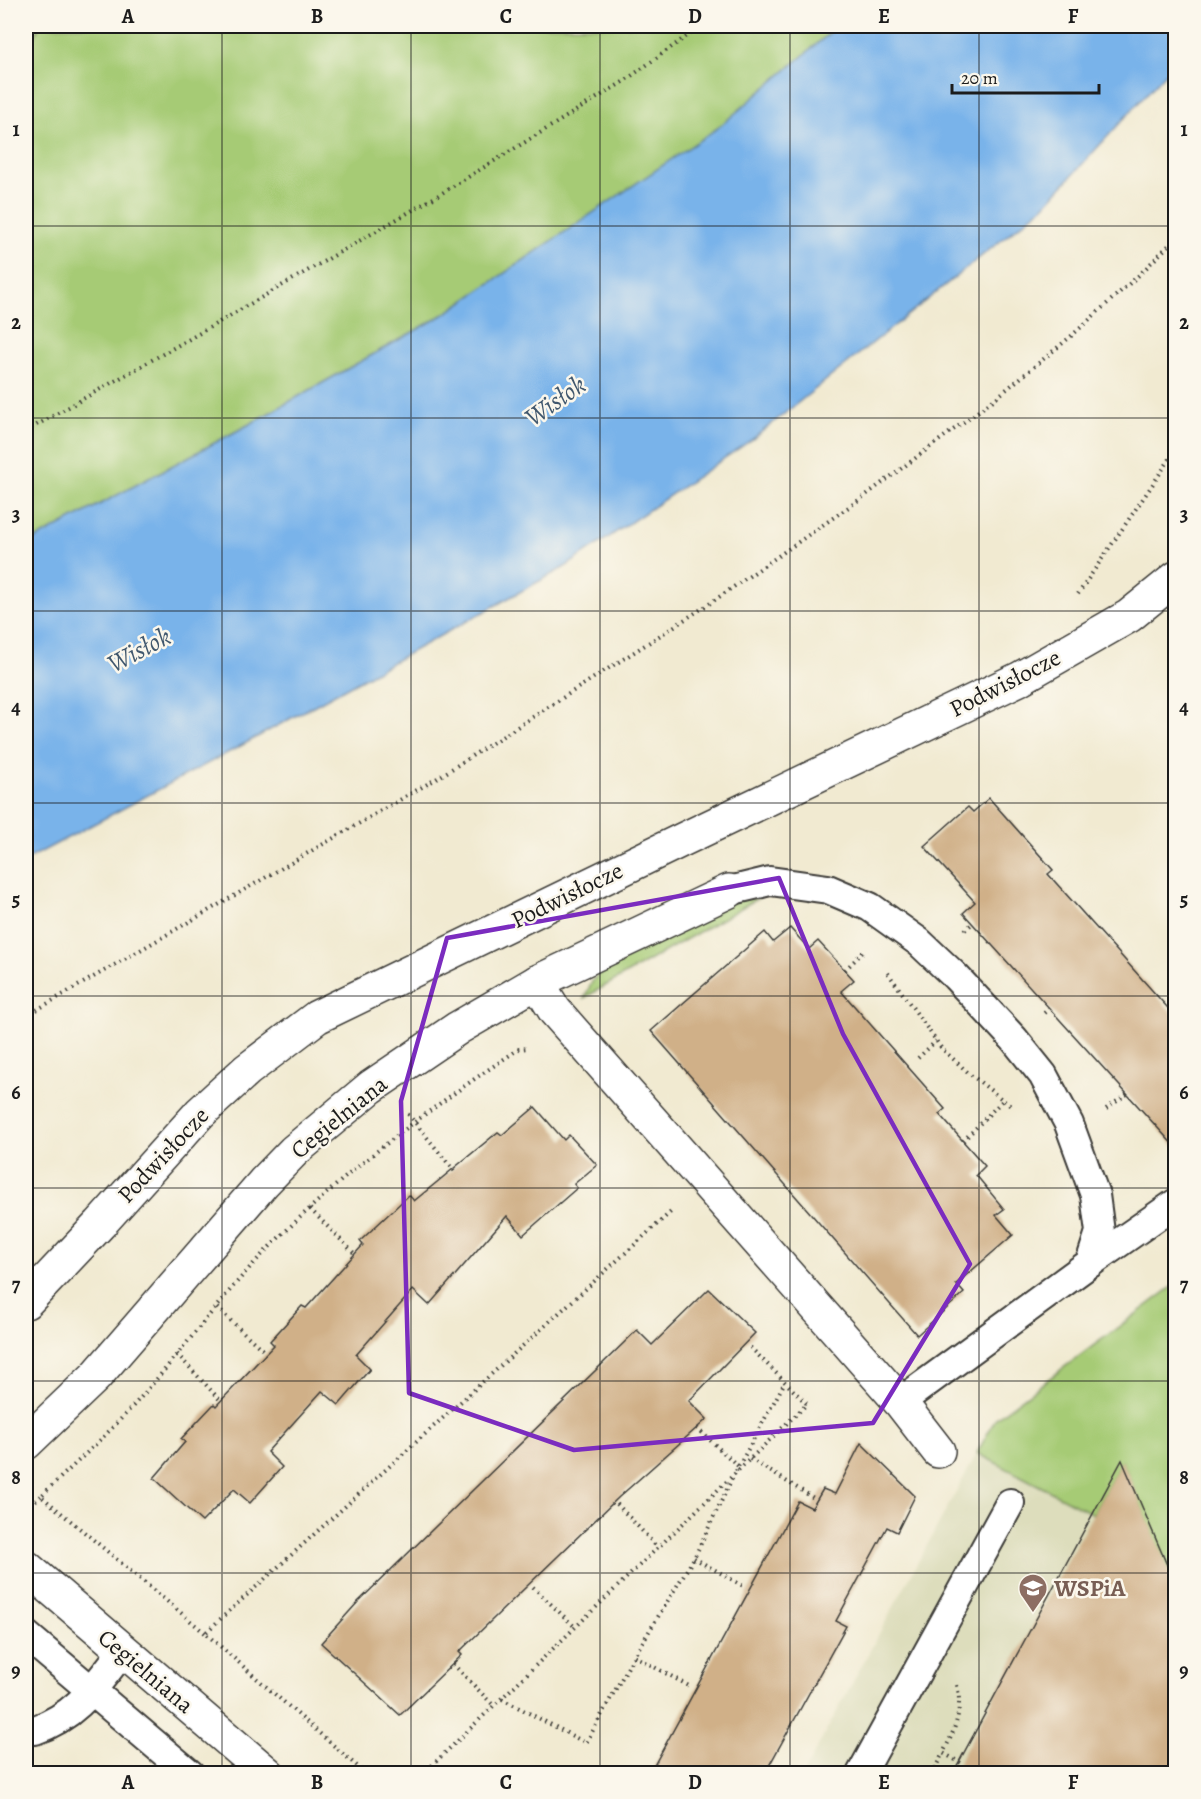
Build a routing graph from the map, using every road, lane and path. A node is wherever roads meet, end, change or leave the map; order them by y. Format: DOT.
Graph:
graph roads {
  1 [pos="701,26"];
  2 [pos="1176,238"];
  3 [pos="26,431"];
  4 [pos="1176,450"];
  5 [pos="1176,578"];
  6 [pos="1076,598"];
  7 [pos="729,891"];
  8 [pos="870,907"];
  9 [pos="873,943"];
  10 [pos="845,970"];
  11 [pos="537,982"];
  12 [pos="26,1016"];
  13 [pos="936,1041"];
  14 [pos="535,1047"];
  15 [pos="918,1058"];
  16 [pos="383,1080"];
  17 [pos="1127,1094"];
  18 [pos="1003,1100"];
  19 [pos="1101,1112"];
  20 [pos="414,1123"];
  21 [pos="1073,1134"];
  22 [pos="963,1141"];
  23 [pos="456,1173"];
  24 [pos="705,1181"];
  25 [pos="1176,1203"];
  26 [pos="310,1209"];
  27 [pos="355,1254"];
  28 [pos="1090,1263"];
  29 [pos="26,1302"];
  30 [pos="217,1308"];
  31 [pos="749,1346"];
  32 [pos="266,1353"];
  33 [pos="177,1354"];
  34 [pos="785,1382"];
  35 [pos="221,1401"];
  36 [pos="900,1402"];
  37 [pos="697,1428"];
  38 [pos="26,1443"];
  39 [pos="938,1451"];
  40 [pos="750,1459"];
  41 [pos="738,1466"];
  42 [pos="734,1474"];
  43 [pos="41,1496"];
  44 [pos="817,1500"];
  45 [pos="1010,1503"];
  46 [pos="617,1504"];
  47 [pos="26,1508"];
  48 [pos="658,1548"];
  49 [pos="694,1558"];
  50 [pos="26,1567"];
  51 [pos="533,1587"];
  52 [pos="745,1587"];
  53 [pos="576,1628"];
  54 [pos="205,1633"];
  55 [pos="26,1635"];
  56 [pos="123,1652"];
  57 [pos="634,1656"];
  58 [pos="453,1664"];
  59 [pos="691,1687"];
  60 [pos="92,1691"];
  61 [pos="502,1699"];
  62 [pos="494,1706"];
  63 [pos="35,1730"];
  64 [pos="954,1732"];
  65 [pos="943,1753"];
  66 [pos="961,1763"];
  67 [pos="190,1773"];
  68 [pos="266,1773"];
  69 [pos="366,1773"];
  70 [pos="423,1773"];
  71 [pos="861,1773"];
  72 [pos="932,1773"];
  1 -- 3 [label="path"];
  2 -- 12 [label="path"];
  4 -- 6 [label="path"];
  5 -- 29 [label="street, Podwisłocze"];
  7 -- 8 [label="lane"];
  7 -- 11 [label="street, Cegielniana"];
  8 -- 9 [label="path"];
  8 -- 21 [label="lane"];
  9 -- 10 [label="path"];
  9 -- 13 [label="path"];
  11 -- 16 [label="street, Cegielniana"];
  11 -- 24 [label="street"];
  13 -- 15 [label="path"];
  13 -- 18 [label="path"];
  14 -- 20 [label="path"];
  16 -- 20 [label="path"];
  16 -- 38 [label="street, Cegielniana"];
  17 -- 19 [label="path"];
  18 -- 21 [label="path"];
  18 -- 22 [label="path"];
  20 -- 23 [label="path"];
  20 -- 26 [label="path"];
  21 -- 28 [label="lane"];
  24 -- 36 [label="street"];
  24 -- 54 [label="path"];
  25 -- 28 [label="lane"];
  26 -- 27 [label="path"];
  26 -- 30 [label="path"];
  28 -- 36 [label="lane"];
  30 -- 32 [label="path"];
  30 -- 33 [label="path"];
  31 -- 34 [label="path"];
  33 -- 35 [label="path"];
  33 -- 43 [label="path"];
  34 -- 40 [label="path"];
  34 -- 41 [label="path"];
  36 -- 39 [label="street"];
  37 -- 41 [label="path"];
  40 -- 42 [label="path"];
  40 -- 44 [label="path"];
  41 -- 42 [label="path"];
  42 -- 48 [label="path"];
  42 -- 49 [label="path"];
  43 -- 47 [label="path"];
  43 -- 54 [label="path"];
  45 -- 71 [label="lane"];
  46 -- 48 [label="path"];
  48 -- 53 [label="path"];
  49 -- 52 [label="path"];
  49 -- 57 [label="path"];
  50 -- 56 [label="street, Cegielniana"];
  51 -- 53 [label="path"];
  53 -- 61 [label="path"];
  54 -- 69 [label="path"];
  55 -- 60 [label="lane"];
  56 -- 60 [label="lane"];
  56 -- 68 [label="street, Cegielniana"];
  57 -- 59 [label="path"];
  57 -- 61 [label="path"];
  58 -- 62 [label="path"];
  60 -- 63 [label="lane"];
  60 -- 67 [label="lane"];
  61 -- 62 [label="path"];
  62 -- 70 [label="path"];
  64 -- 65 [label="path"];
  65 -- 66 [label="path"];
  65 -- 72 [label="path"];
}
